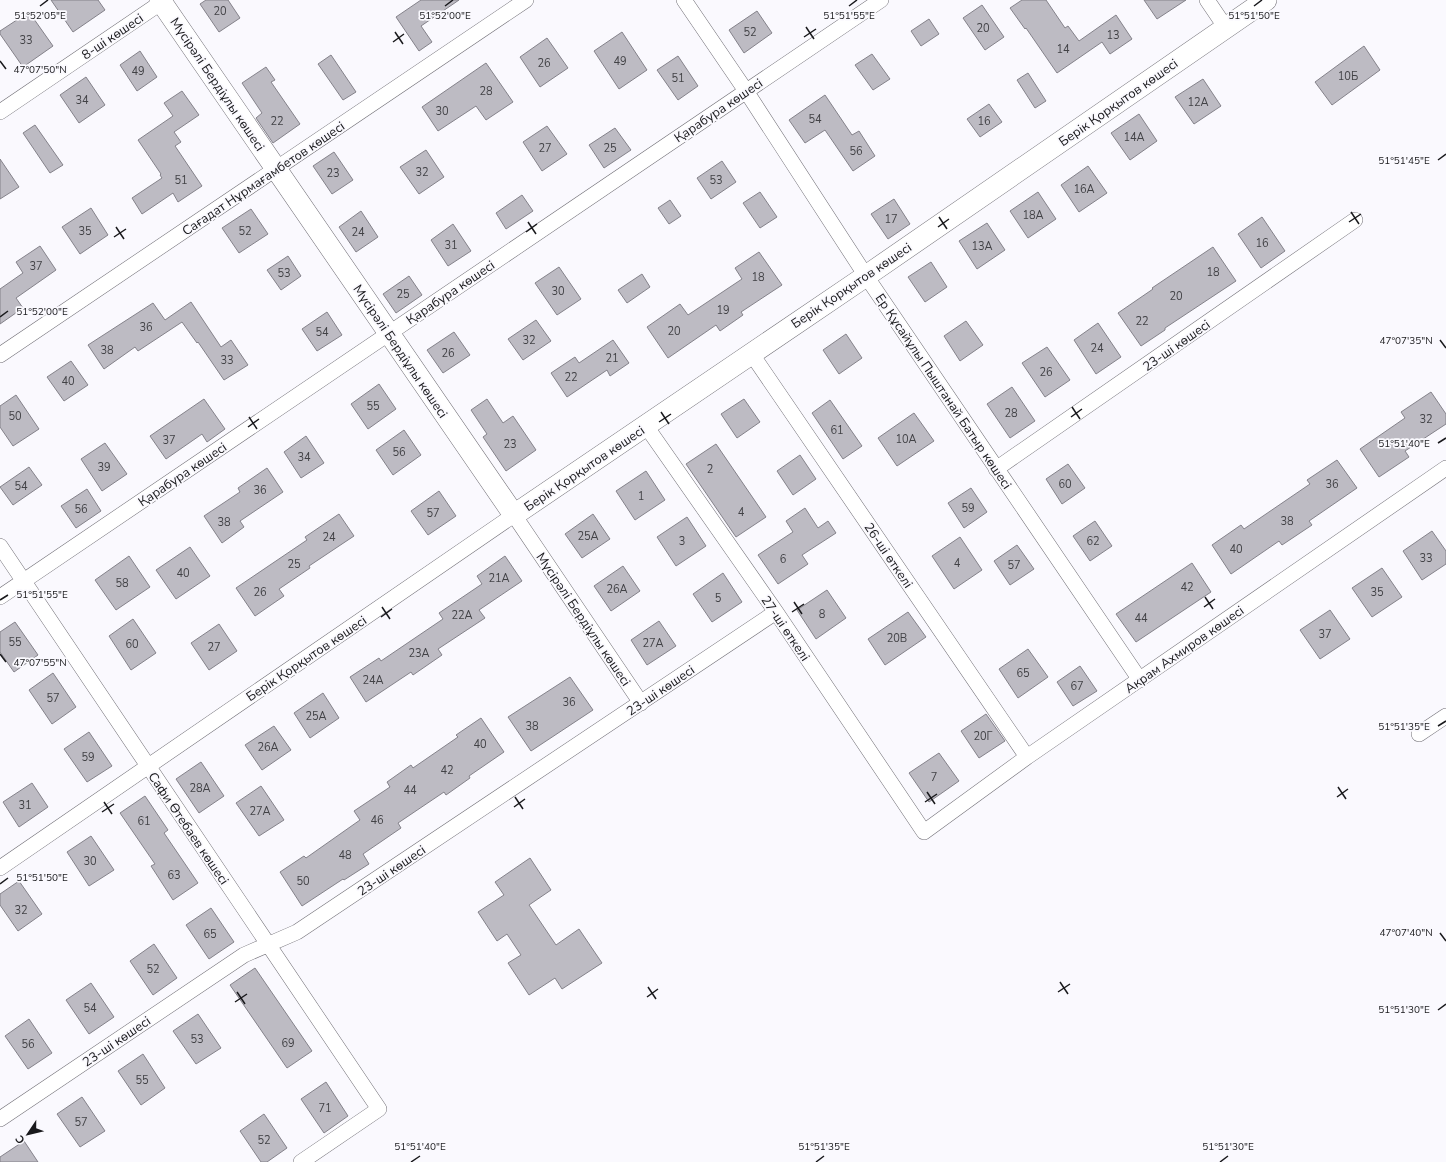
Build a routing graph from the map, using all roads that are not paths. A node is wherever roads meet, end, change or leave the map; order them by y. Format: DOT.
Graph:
graph roads {
  1 [pos="526,0"];
  2 [pos="684,0"];
  3 [pos="881,0"];
  4 [pos="1207,0"];
  5 [pos="1266,0"];
  6 [pos="162,1"];
  7 [pos="1226,28"];
  8 [pos="746,91"];
  9 [pos="0,112"];
  10 [pos="276,169"];
  11 [pos="1355,220"];
  12 [pos="866,276"];
  13 [pos="389,334"];
  14 [pos="751,353"];
  15 [pos="0,355"];
  16 [pos="646,426"];
  17 [pos="1446,468"];
  18 [pos="996,469"];
  19 [pos="514,515"];
  20 [pos="0,546"];
  21 [pos="24,581"];
  22 [pos="0,597"];
  23 [pos="776,612"];
  24 [pos="1140,680"];
  25 [pos="641,703"];
  26 [pos="1446,716"];
  27 [pos="1419,734"];
  28 [pos="1027,757"];
  29 [pos="148,766"];
  30 [pos="924,832"];
  31 [pos="0,868"];
  32 [pos="267,945"];
  33 [pos="0,1119"];
  34 [pos="301,1162"];
  1 -- 10 [label="street, Сағадат Нұрмағамбетов көшесі"];
  2 -- 8 [label="street, Ер Құсайұлы Пыштанай Батыр көшесі"];
  3 -- 8 [label="street, Қарабура көшесі"];
  4 -- 7 [label="street"];
  5 -- 7 [label="street, Берік Қорқытов көшесі"];
  6 -- 9 [label="street, 8-шi көшесi"];
  6 -- 10 [label="street, Мүсірәлі Бердіұлы көшесі"];
  7 -- 12 [label="street, Берік Қорқытов көшесі"];
  8 -- 12 [label="street, Ер Құсайұлы Пыштанай Батыр көшесі"];
  8 -- 13 [label="street, Қарабура көшесі"];
  10 -- 13 [label="street, Мүсірәлі Бердіұлы көшесі"];
  10 -- 15 [label="street, Сағадат Нұрмағамбетов көшесі"];
  11 -- 18 [label="street, 23-шi көшесi"];
  12 -- 14 [label="street, Берік Қорқытов көшесі"];
  12 -- 18 [label="street, Ер Құсайұлы Пыштанай Батыр көшесі"];
  13 -- 19 [label="street, Мүсірәлі Бердіұлы көшесі"];
  13 -- 21 [label="street, Қарабура көшесі"];
  14 -- 16 [label="street, Берік Қорқытов көшесі"];
  14 -- 28 [label="street, 26-ші өткелі"];
  16 -- 19 [label="street, Берік Қорқытов көшесі"];
  16 -- 23 [label="street, 27-ші өткелі"];
  17 -- 24 [label="street, Акрам Ахмиров көшесі"];
  18 -- 24 [label="street, Ер Құсайұлы Пыштанай Батыр көшесі"];
  19 -- 25 [label="street, Мүсірәлі Бердіұлы көшесі"];
  19 -- 29 [label="street, Берік Қорқытов көшесі"];
  20 -- 21 [label="street, Сафи Өтебаев көшесі"];
  21 -- 22 [label="street, Қарабура көшесі"];
  21 -- 29 [label="street, Сафи Өтебаев көшесі"];
  23 -- 25 [label="street, 23-шi көшесi"];
  23 -- 30 [label="street, 27-ші өткелі"];
  24 -- 28 [label="street, Акрам Ахмиров көшесі"];
  25 -- 32 [label="street, 23-шi көшесi"];
  26 -- 27 [label="street"];
  28 -- 30 [label="street, Акрам Ахмиров көшесі"];
  29 -- 31 [label="street, Берік Қорқытов көшесі"];
  29 -- 32 [label="street, Сафи Өтебаев көшесі"];
  32 -- 33 [label="street, 23-шi көшесi"];
  32 -- 34 [label="street, Сафи Өтебаев көшесі"];
}
